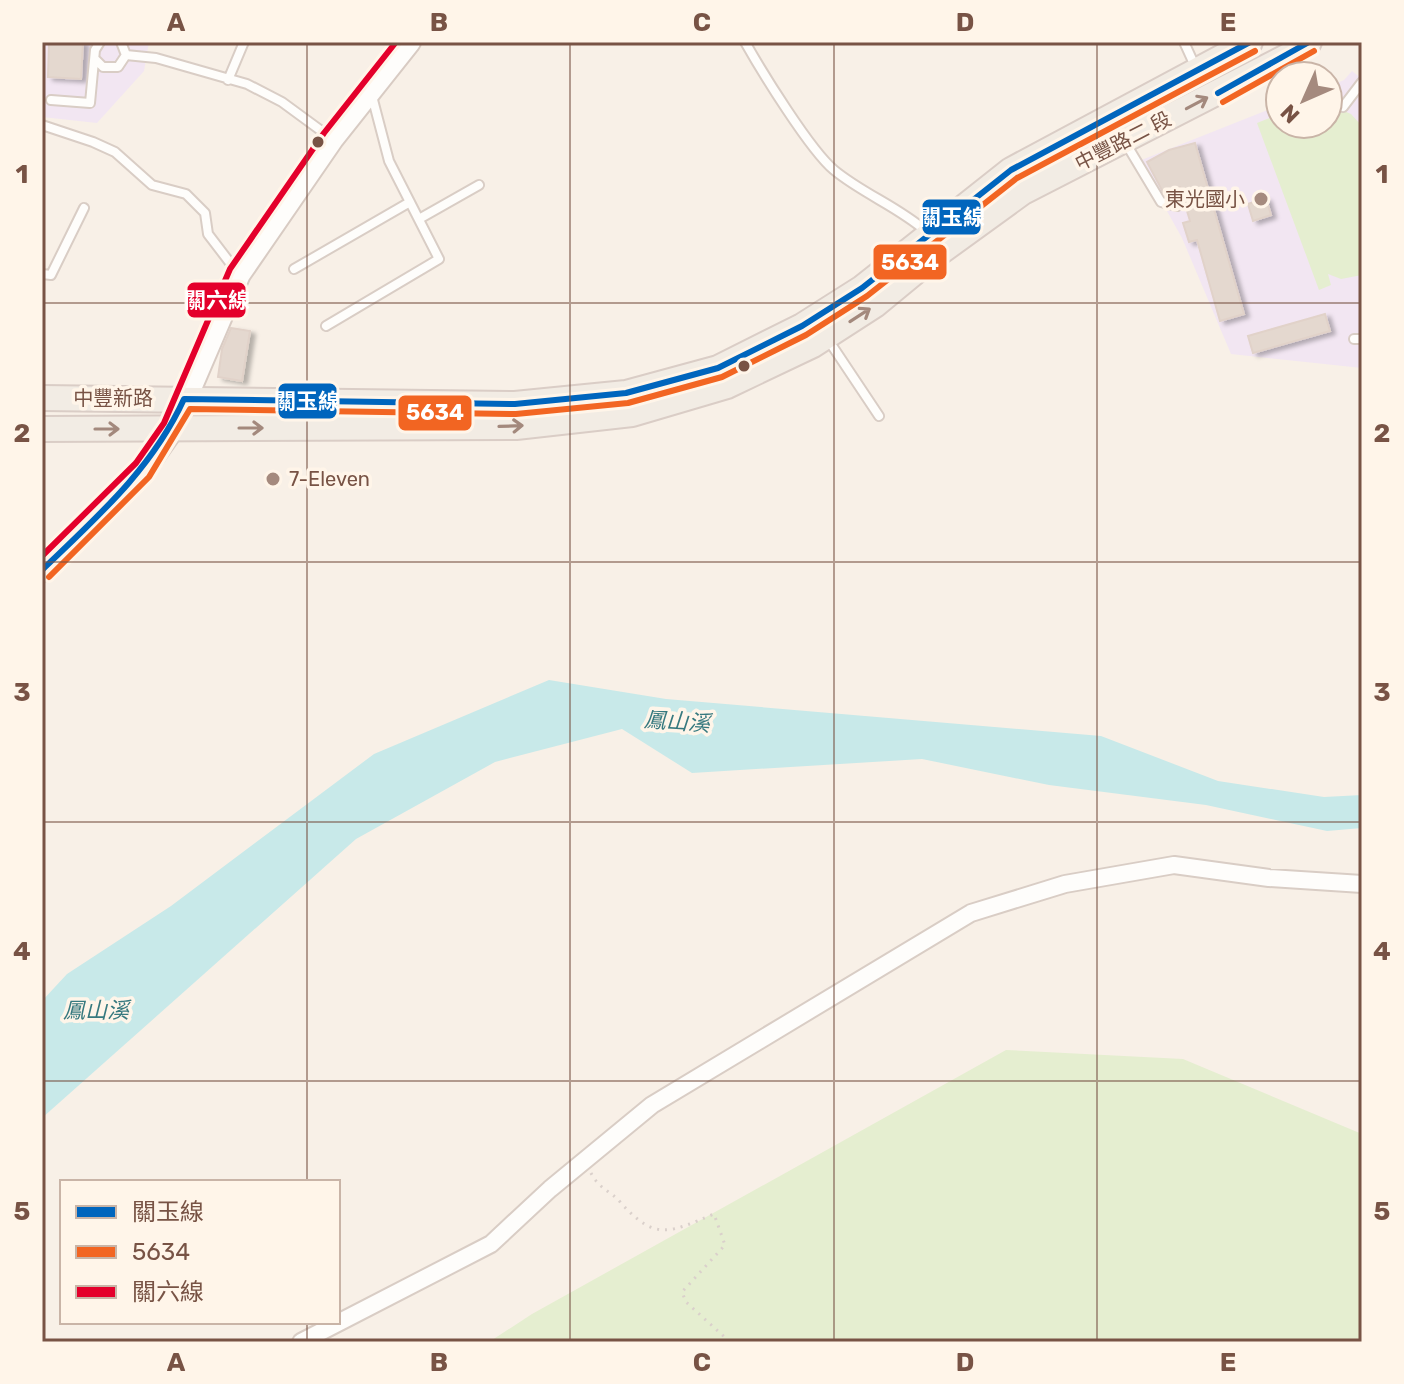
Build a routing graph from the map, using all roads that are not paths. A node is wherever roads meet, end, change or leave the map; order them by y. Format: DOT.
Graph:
graph roads {
  1 [pos="121,42"];
  2 [pos="244,42"];
  3 [pos="409,42"];
  4 [pos="745,42"];
  5 [pos="1184,42"];
  6 [pos="1250,42"];
  7 [pos="1309,42"];
  8 [pos="98,43"];
  9 [pos="126,55"];
  10 [pos="96,60"];
  11 [pos="1195,72"];
  12 [pos="228,80"];
  13 [pos="1362,82"];
  14 [pos="370,91"];
  15 [pos="51,100"];
  16 [pos="1344,106"];
  17 [pos="42,125"];
  18 [pos="332,139"];
  19 [pos="1125,141"];
  20 [pos="479,185"];
  21 [pos="410,202"];
  22 [pos="1177,206"];
  23 [pos="84,208"];
  24 [pos="419,219"];
  25 [pos="937,235"];
  26 [pos="294,269"];
  27 [pos="42,274"];
  28 [pos="239,274"];
  29 [pos="326,326"];
  30 [pos="827,337"];
  31 [pos="740,368"];
  32 [pos="42,398"];
  33 [pos="184,399"];
  34 [pos="879,416"];
  35 [pos="173,428"];
  36 [pos="42,429"];
  37 [pos="42,570"];
  38 [pos="1362,884"];
  39 [pos="340,1322"];
  40 [pos="336,1324"];
  41 [pos="301,1342"];
  1 -- 9 [label="lane"];
  2 -- 12 [label="lane"];
  3 -- 14 [label="main road"];
  4 -- 25 [label="lane"];
  5 -- 11 [label="lane"];
  6 -- 11 [label="main road, 中豐路二 段"];
  19 -- 7 [label="main road, 中豐路二 段, one-way"];
  8 -- 10 [label="lane"];
  9 -- 10 [label="lane"];
  9 -- 12 [label="lane"];
  10 -- 15 [label="lane"];
  11 -- 25 [label="main road, 中豐路二 段"];
  12 -- 18 [label="lane"];
  13 -- 16 [label="lane"];
  14 -- 18 [label="main road"];
  14 -- 21 [label="lane"];
  17 -- 28 [label="lane"];
  18 -- 28 [label="main road"];
  19 -- 22 [label="lane"];
  19 -- 25 [label="main road, 中豐路二 段"];
  20 -- 24 [label="lane"];
  21 -- 24 [label="lane"];
  21 -- 26 [label="lane"];
  23 -- 27 [label="lane"];
  24 -- 29 [label="lane"];
  30 -- 25 [label="main road, 中豐路二 段, one-way"];
  25 -- 31 [label="main road, 中豐路二 段"];
  28 -- 33 [label="main road"];
  30 -- 31 [label="main road, 中豐路二 段"];
  30 -- 34 [label="lane"];
  31 -- 33 [label="main road, 中豐路二 段"];
  35 -- 31 [label="main road, 中豐路二 段, one-way"];
  32 -- 33 [label="main road, 中豐新路"];
  33 -- 35 [label="main road"];
  36 -- 35 [label="main road, 中豐新路, one-way"];
  35 -- 37 [label="main road"];
  38 -- 39 [label="street"];
  40 -- 41 [label="street"];
}
